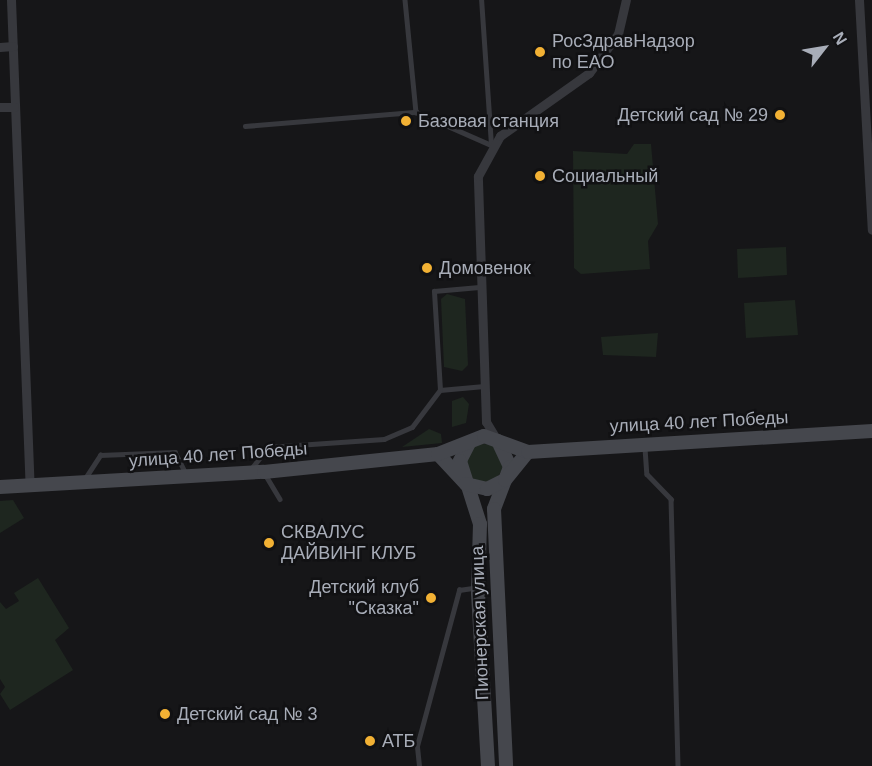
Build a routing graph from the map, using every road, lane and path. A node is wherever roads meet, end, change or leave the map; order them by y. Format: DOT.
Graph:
graph roads {
  1 [pos="11,0"];
  2 [pos="405,0"];
  3 [pos="481,0"];
  4 [pos="626,0"];
  5 [pos="859,0"];
  6 [pos="0,46"];
  7 [pos="13,46"];
  8 [pos="0,107"];
  9 [pos="15,107"];
  10 [pos="416,112"];
  11 [pos="245,126"];
  12 [pos="491,145"];
  13 [pos="872,230"];
  14 [pos="479,287"];
  15 [pos="484,386"];
  16 [pos="440,390"];
  17 [pos="486,422"];
  18 [pos="872,431"];
  19 [pos="472,439"];
  20 [pos="497,440"];
  21 [pos="645,442"];
  22 [pos="528,452"];
  23 [pos="438,454"];
  24 [pos="264,472"];
  25 [pos="247,473"];
  26 [pos="187,476"];
  27 [pos="505,480"];
  28 [pos="83,482"];
  29 [pos="466,484"];
  30 [pos="30,485"];
  31 [pos="0,487"];
  32 [pos="279,499"];
  33 [pos="478,593"];
  34 [pos="419,766"];
  35 [pos="488,766"];
  36 [pos="506,766"];
  37 [pos="678,766"];
  1 -- 7 [label="street"];
  2 -- 10 [label="lane"];
  3 -- 12 [label="lane"];
  4 -- 12 [label="street"];
  5 -- 13 [label="street"];
  6 -- 7 [label="street"];
  7 -- 9 [label="street"];
  8 -- 9 [label="street"];
  9 -- 30 [label="street"];
  10 -- 11 [label="lane"];
  10 -- 12 [label="lane"];
  12 -- 14 [label="street"];
  14 -- 15 [label="street"];
  14 -- 16 [label="lane"];
  15 -- 16 [label="lane"];
  15 -- 17 [label="street"];
  16 -- 25 [label="lane"];
  17 -- 19 [label="street"];
  17 -- 20 [label="street"];
  18 -- 21 [label="main road, улица 40 лет Победы"];
  19 -- 20 [label="main road"];
  19 -- 23 [label="main road, улица 40 лет Победы"];
  19 -- 29 [label="main road"];
  20 -- 22 [label="main road"];
  20 -- 27 [label="main road"];
  21 -- 22 [label="main road, улица 40 лет Победы"];
  21 -- 37 [label="lane"];
  22 -- 27 [label="main road"];
  23 -- 24 [label="main road, улица 40 лет Победы"];
  23 -- 29 [label="main road"];
  24 -- 25 [label="main road, улица 40 лет Победы"];
  24 -- 32 [label="lane"];
  25 -- 26 [label="main road, улица 40 лет Победы"];
  26 -- 28 [label="main road, улица 40 лет Победы"];
  26 -- 28 [label="lane"];
  27 -- 29 [label="main road"];
  27 -- 36 [label="main road, Пионерская улица"];
  28 -- 30 [label="main road, улица 40 лет Победы"];
  29 -- 33 [label="main road, Пионерская улица"];
  30 -- 31 [label="main road, улица 40 лет Победы"];
  33 -- 34 [label="lane"];
  33 -- 35 [label="main road, Пионерская улица"];
}
